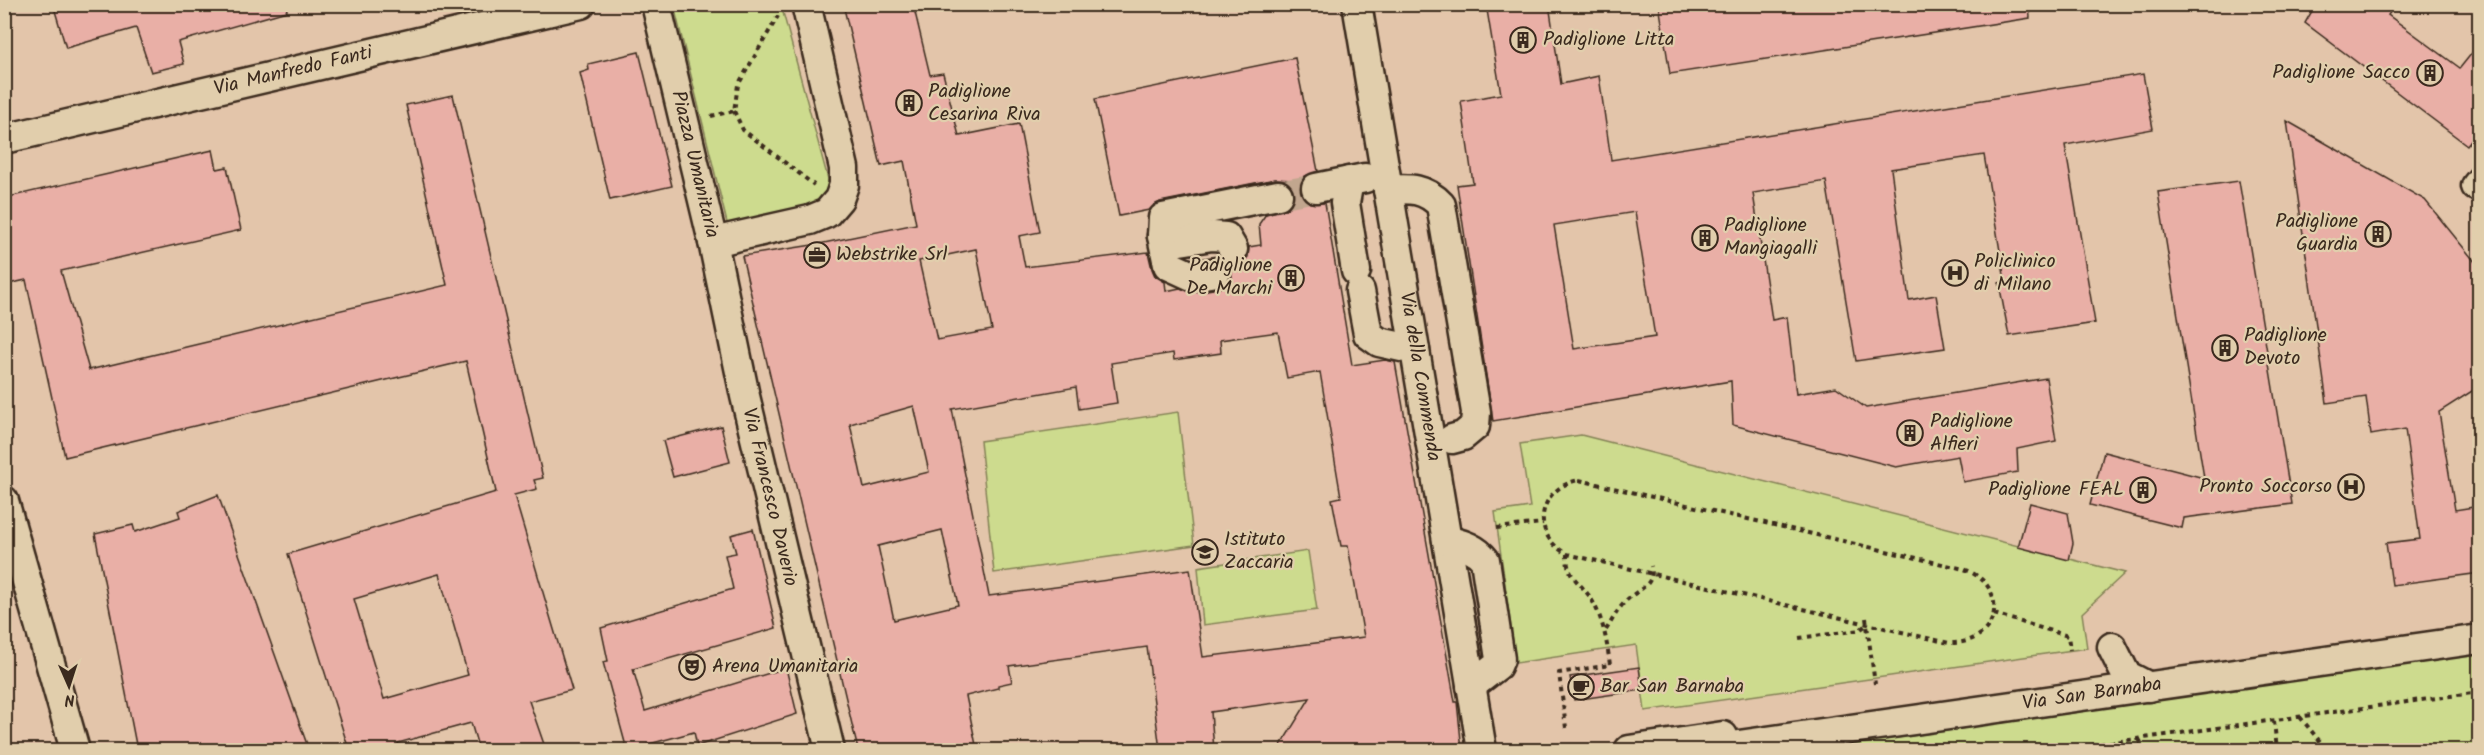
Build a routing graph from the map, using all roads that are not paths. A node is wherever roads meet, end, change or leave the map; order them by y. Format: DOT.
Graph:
graph roads {
  1 [pos="582,4"];
  2 [pos="656,4"];
  3 [pos="1357,4"];
  4 [pos="794,6"];
  5 [pos="4,138"];
  6 [pos="1349,181"];
  7 [pos="1386,182"];
  8 [pos="1316,188"];
  9 [pos="1278,195"];
  10 [pos="1161,236"];
  11 [pos="712,242"];
  12 [pos="1233,249"];
  13 [pos="1216,272"];
  14 [pos="1415,350"];
  15 [pos="1452,439"];
  16 [pos="4,501"];
  17 [pos="2480,639"];
  18 [pos="2112,646"];
  19 [pos="2149,687"];
  20 [pos="2106,693"];
  21 [pos="75,750"];
  22 [pos="830,750"];
  23 [pos="1482,750"];
  24 [pos="1629,750"];
  25 [pos="1704,750"];
  1 -- 5 [label="street, Via Manfredo Fanti"];
  2 -- 11 [label="street, Piazza Umanitaria"];
  3 -- 7 [label="street, Via della Commenda"];
  4 -- 11 [label="street, Piazza Umanitaria"];
  6 -- 7 [label="street"];
  6 -- 8 [label="street"];
  6 -- 14 [label="street"];
  7 -- 14 [label="street, Via della Commenda"];
  7 -- 15 [label="street"];
  9 -- 10 [label="street"];
  10 -- 12 [label="street"];
  10 -- 13 [label="street"];
  11 -- 22 [label="street, Via Francesco Daverio"];
  14 -- 23 [label="street, Via della Commenda"];
  16 -- 21 [label="street"];
  17 -- 19 [label="street, Via San Barnaba"];
  18 -- 19 [label="street"];
  19 -- 20 [label="street, Via San Barnaba"];
  20 -- 24 [label="street"];
  20 -- 25 [label="street, Via San Barnaba"];
}
